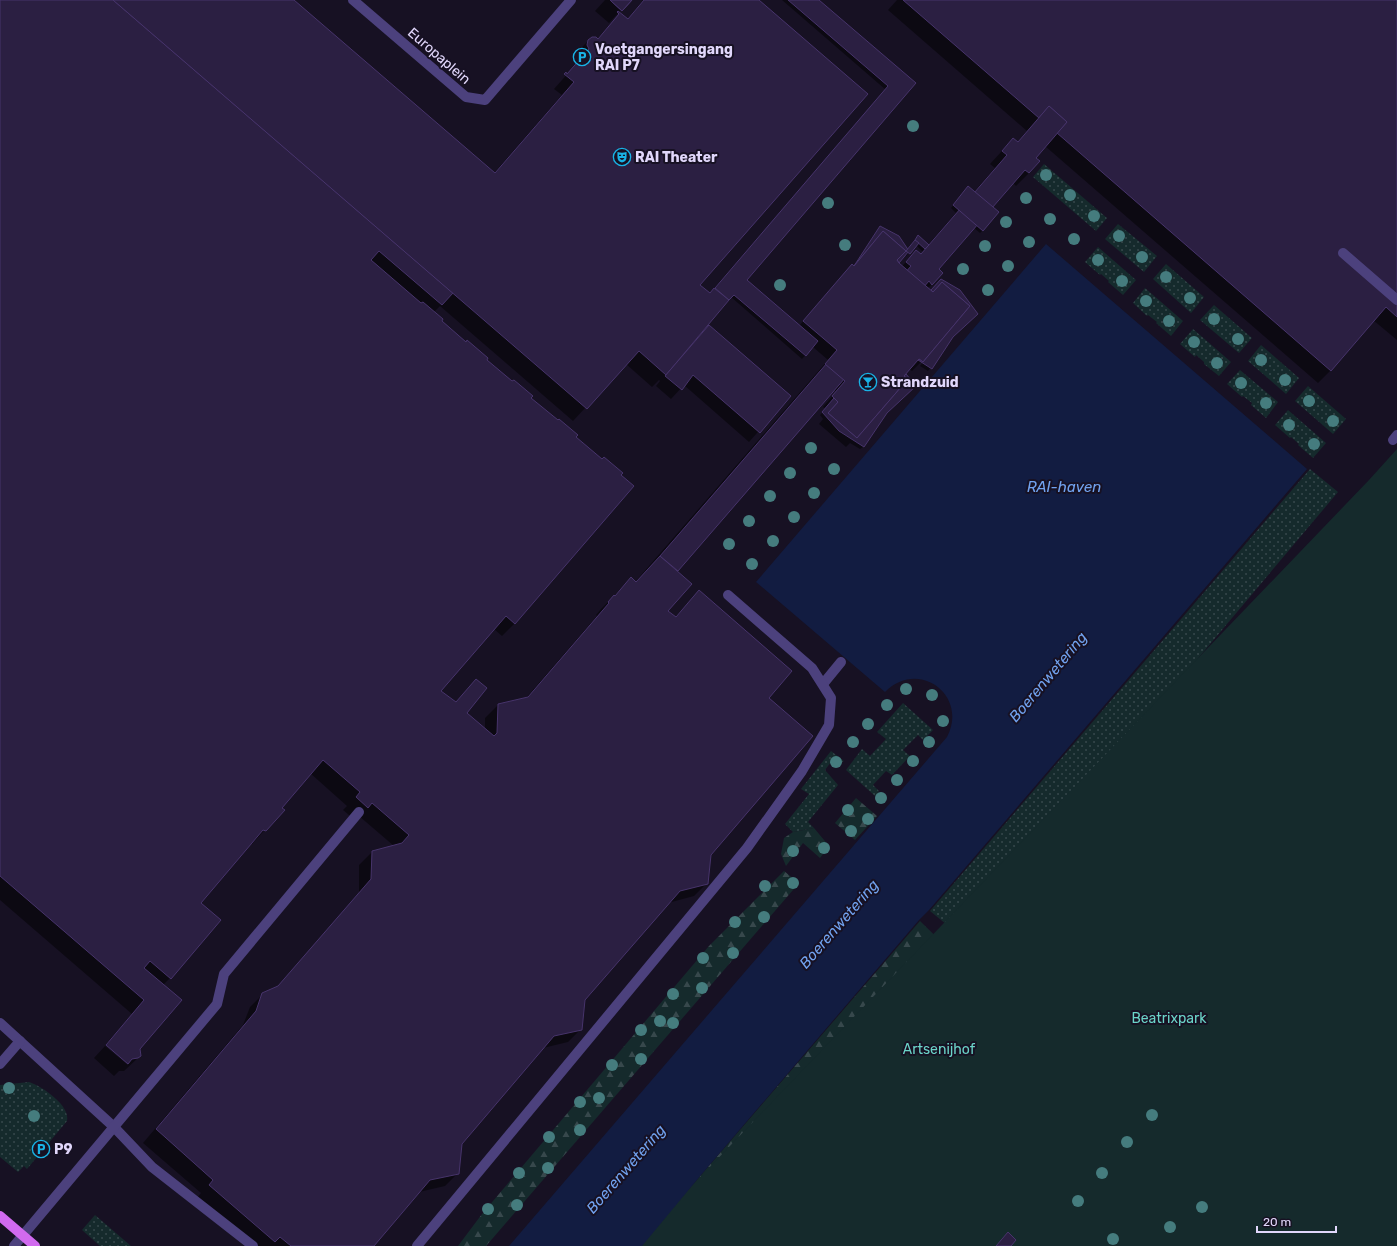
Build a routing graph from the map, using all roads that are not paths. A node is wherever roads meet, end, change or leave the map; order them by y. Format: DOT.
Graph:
graph roads {
  1 [pos="353,0"];
  2 [pos="571,0"];
  3 [pos="1343,253"];
  4 [pos="1397,300"];
  5 [pos="728,595"];
  6 [pos="841,662"];
  7 [pos="823,684"];
  8 [pos="359,812"];
  9 [pos="0,1023"];
  10 [pos="20,1041"];
  11 [pos="0,1064"];
  12 [pos="114,1127"];
  13 [pos="0,1216"];
  14 [pos="23,1236"];
  15 [pos="14,1246"];
  16 [pos="35,1246"];
  17 [pos="254,1246"];
  18 [pos="417,1246"];
  1 -- 2 [label="street, Europaplein"];
  3 -- 4 [label="street"];
  5 -- 7 [label="street"];
  6 -- 7 [label="street"];
  7 -- 18 [label="street"];
  8 -- 12 [label="street"];
  9 -- 10 [label="street"];
  10 -- 11 [label="street"];
  10 -- 12 [label="street"];
  12 -- 14 [label="street"];
  12 -- 17 [label="street"];
  13 -- 14 [label="main road"];
  14 -- 15 [label="street"];
  14 -- 16 [label="main road"];
}
